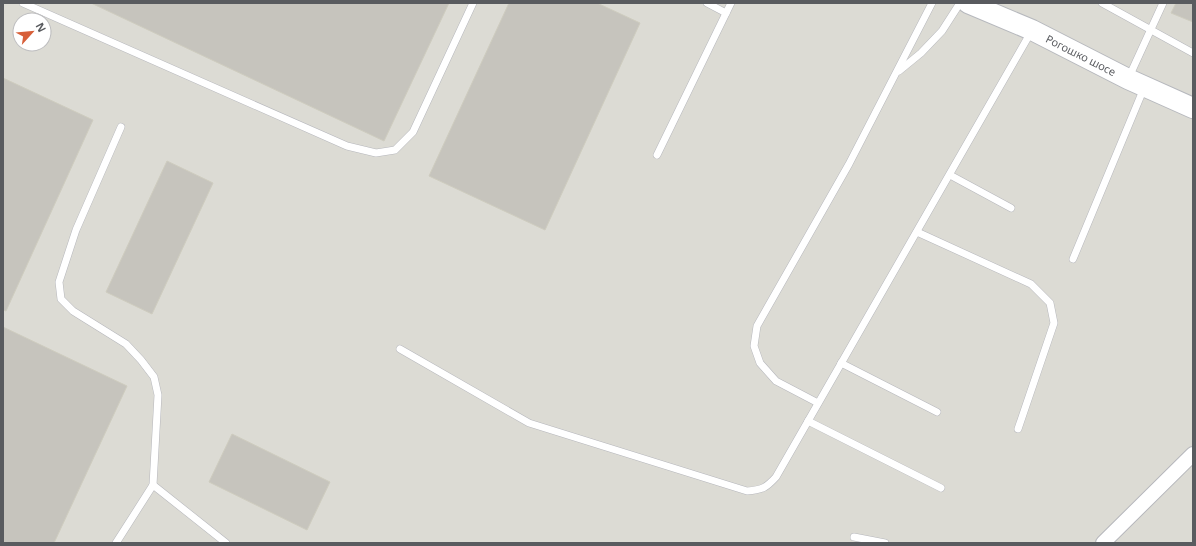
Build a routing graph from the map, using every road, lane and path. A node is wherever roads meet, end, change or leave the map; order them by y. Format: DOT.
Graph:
graph roads {
  1 [pos="23,3"];
  2 [pos="473,3"];
  3 [pos="707,3"];
  4 [pos="731,3"];
  5 [pos="932,3"];
  6 [pos="960,3"];
  7 [pos="968,3"];
  8 [pos="1102,3"];
  9 [pos="1163,3"];
  10 [pos="989,7"];
  11 [pos="726,13"];
  12 [pos="1032,30"];
  13 [pos="1151,31"];
  14 [pos="1193,53"];
  15 [pos="896,73"];
  16 [pos="1137,83"];
  17 [pos="1193,108"];
  18 [pos="122,127"];
  19 [pos="657,155"];
  20 [pos="950,175"];
  21 [pos="1011,208"];
  22 [pos="917,232"];
  23 [pos="1072,259"];
  24 [pos="400,349"];
  25 [pos="841,363"];
  26 [pos="818,403"];
  27 [pos="937,412"];
  28 [pos="808,421"];
  29 [pos="1018,429"];
  30 [pos="1193,454"];
  31 [pos="153,485"];
  32 [pos="941,488"];
  33 [pos="854,537"];
  34 [pos="116,543"];
  35 [pos="226,543"];
  36 [pos="885,543"];
  37 [pos="1103,543"];
  1 -- 2 [label="lane"];
  3 -- 11 [label="lane"];
  4 -- 11 [label="lane"];
  5 -- 15 [label="lane"];
  6 -- 15 [label="lane"];
  7 -- 10 [label="main road, Рогошко шосе"];
  8 -- 13 [label="lane"];
  9 -- 13 [label="lane"];
  10 -- 12 [label="main road, Рогошко шосе"];
  11 -- 19 [label="lane"];
  12 -- 16 [label="main road, Рогошко шосе"];
  12 -- 20 [label="lane"];
  13 -- 14 [label="lane"];
  13 -- 16 [label="lane"];
  15 -- 26 [label="lane"];
  16 -- 17 [label="main road, Рогошко шосе"];
  16 -- 23 [label="lane"];
  18 -- 31 [label="lane"];
  20 -- 21 [label="lane"];
  20 -- 22 [label="lane"];
  22 -- 25 [label="lane"];
  22 -- 29 [label="lane"];
  24 -- 28 [label="lane"];
  25 -- 26 [label="lane"];
  25 -- 27 [label="lane"];
  26 -- 28 [label="lane"];
  28 -- 32 [label="lane"];
  30 -- 37 [label="street"];
  31 -- 34 [label="lane"];
  31 -- 35 [label="lane"];
  33 -- 36 [label="lane"];
}
